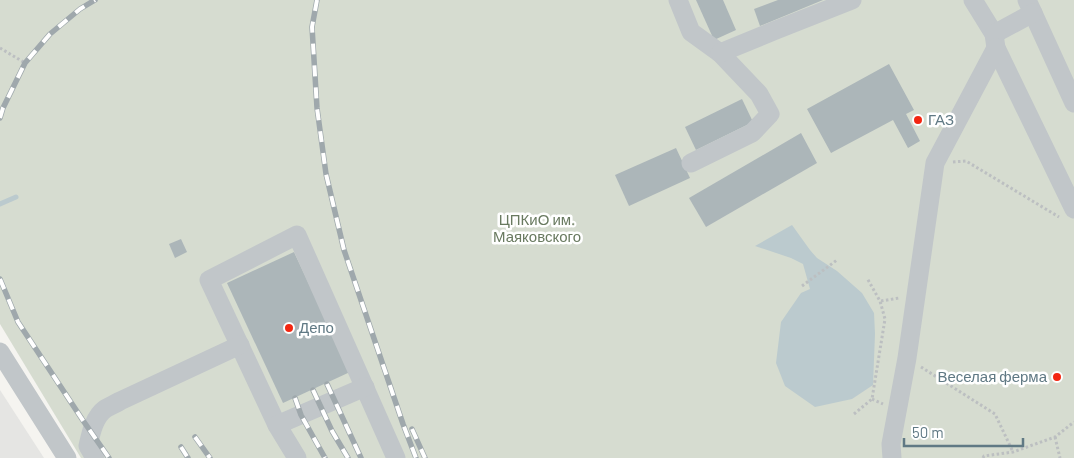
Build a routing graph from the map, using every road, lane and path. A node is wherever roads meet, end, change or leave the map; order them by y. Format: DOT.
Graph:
graph roads {
  1 [pos="678,0"];
  2 [pos="852,0"];
  3 [pos="973,0"];
  4 [pos="1030,6"];
  5 [pos="995,41"];
  6 [pos="0,48"];
  7 [pos="720,54"];
  8 [pos="25,63"];
  9 [pos="1074,103"];
  10 [pos="691,163"];
  11 [pos="935,163"];
  12 [pos="1070,215"];
  13 [pos="837,260"];
  14 [pos="867,278"];
  15 [pos="802,286"];
  16 [pos="240,346"];
  17 [pos="0,352"];
  18 [pos="907,358"];
  19 [pos="365,387"];
  20 [pos="854,414"];
  21 [pos="1074,422"];
  22 [pos="276,425"];
  23 [pos="1055,437"];
  24 [pos="1013,452"];
  25 [pos="67,458"];
  26 [pos="96,458"];
  27 [pos="297,458"];
  28 [pos="396,458"];
  29 [pos="892,458"];
  30 [pos="983,458"];
  31 [pos="1060,458"];
  1 -- 7 [label="street"];
  2 -- 7 [label="street"];
  3 -- 5 [label="street"];
  4 -- 5 [label="street"];
  4 -- 9 [label="street"];
  5 -- 11 [label="street"];
  5 -- 12 [label="street"];
  6 -- 8 [label="path"];
  7 -- 10 [label="street"];
  11 -- 12 [label="path"];
  11 -- 18 [label="street"];
  13 -- 15 [label="path"];
  14 -- 20 [label="path"];
  16 -- 19 [label="street"];
  16 -- 22 [label="street"];
  16 -- 26 [label="street"];
  17 -- 25 [label="street"];
  18 -- 24 [label="path"];
  18 -- 29 [label="street"];
  19 -- 22 [label="street"];
  19 -- 28 [label="street"];
  21 -- 23 [label="path"];
  22 -- 27 [label="street"];
  23 -- 24 [label="path"];
  23 -- 31 [label="path"];
  24 -- 30 [label="path"];
}
